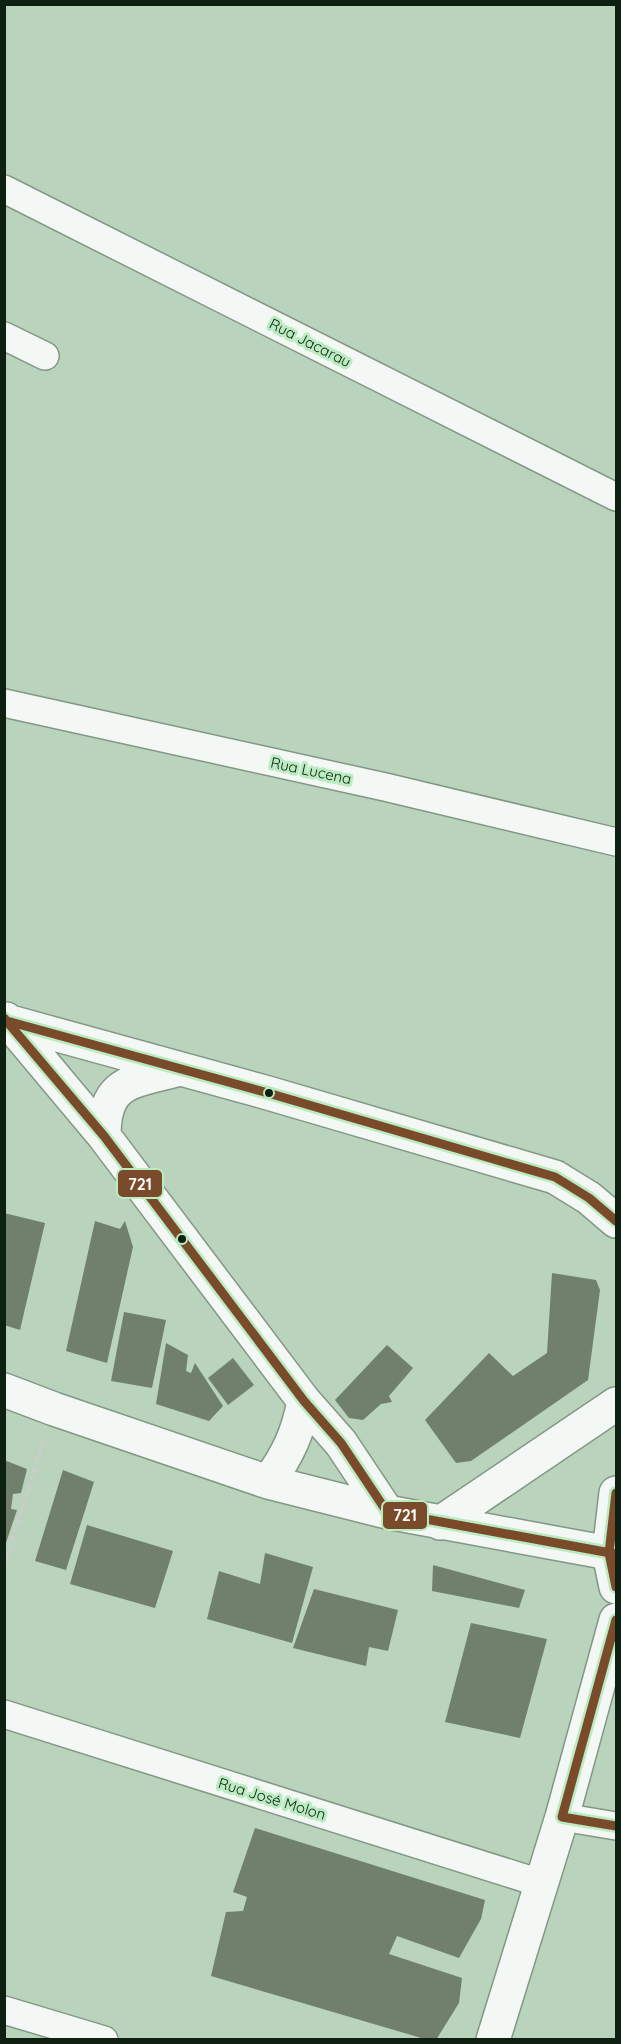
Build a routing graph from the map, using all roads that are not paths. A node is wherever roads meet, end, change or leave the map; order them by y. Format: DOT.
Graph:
graph roads {
  1 [pos="4,189"];
  2 [pos="4,336"];
  3 [pos="45,356"];
  4 [pos="616,497"];
  5 [pos="4,703"];
  6 [pos="616,842"];
  7 [pos="5,1020"];
  8 [pos="178,1070"];
  9 [pos="104,1136"];
  10 [pos="614,1214"];
  11 [pos="4,1390"];
  12 [pos="304,1401"];
  13 [pos="616,1404"];
  14 [pos="268,1482"];
  15 [pos="616,1493"];
  16 [pos="387,1512"];
  17 [pos="440,1523"];
  18 [pos="613,1554"];
  19 [pos="616,1587"];
  20 [pos="616,1620"];
  21 [pos="4,1714"];
  22 [pos="562,1817"];
  23 [pos="616,1826"];
  24 [pos="540,1883"];
  25 [pos="4,2010"];
  26 [pos="104,2040"];
  27 [pos="494,2040"];
  1 -- 4 [label="street, Rua Jacarau"];
  2 -- 3 [label="street"];
  5 -- 6 [label="street, Rua Lucena"];
  7 -- 8 [label="main road"];
  7 -- 9 [label="main road"];
  8 -- 9 [label="main road"];
  8 -- 10 [label="main road"];
  9 -- 12 [label="main road"];
  11 -- 14 [label="main road"];
  12 -- 14 [label="main road"];
  12 -- 16 [label="main road"];
  13 -- 17 [label="main road"];
  14 -- 16 [label="main road"];
  15 -- 18 [label="main road"];
  16 -- 17 [label="main road"];
  17 -- 18 [label="main road"];
  18 -- 19 [label="main road"];
  20 -- 22 [label="main road"];
  21 -- 24 [label="street, Rua José Molon"];
  22 -- 23 [label="street"];
  22 -- 24 [label="main road"];
  24 -- 27 [label="main road"];
  25 -- 26 [label="street"];
}
